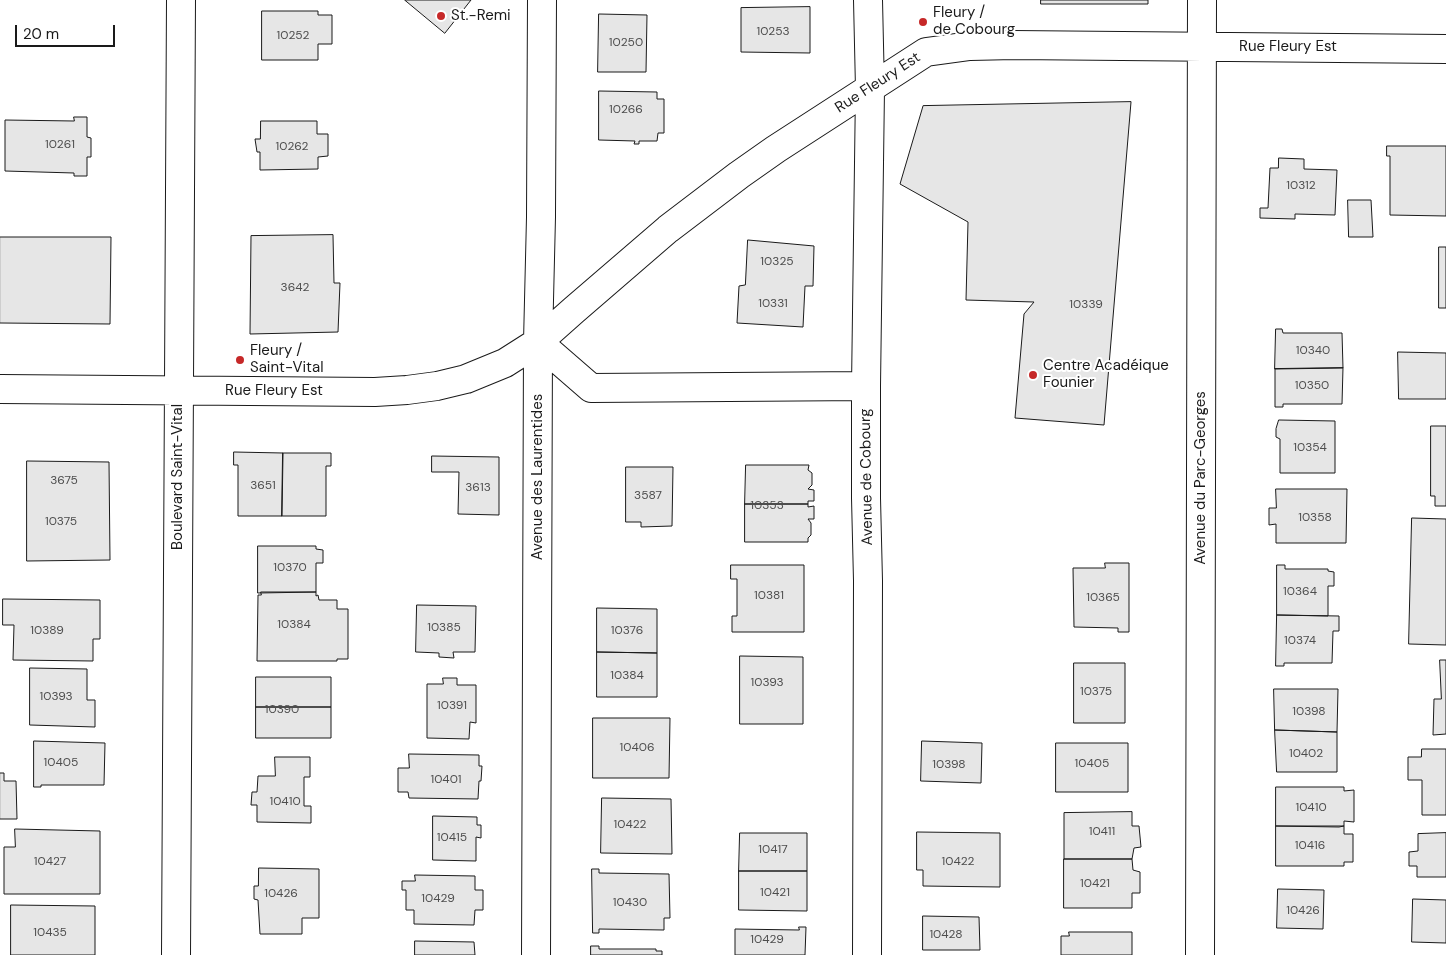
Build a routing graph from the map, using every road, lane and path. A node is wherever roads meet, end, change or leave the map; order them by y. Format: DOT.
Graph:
graph roads {
  1 [pos="181,0"];
  2 [pos="542,0"];
  3 [pos="868,0"];
  4 [pos="1202,0"];
  5 [pos="1202,47"];
  6 [pos="1446,48"];
  7 [pos="870,89"];
  8 [pos="538,342"];
  9 [pos="866,386"];
  10 [pos="0,389"];
  11 [pos="178,390"];
  12 [pos="176,955"];
  13 [pos="536,955"];
  14 [pos="867,955"];
  15 [pos="1200,955"];
  1 -- 11 [label="street, Boulevard Saint-Vital"];
  2 -- 8 [label="street, Avenue des Laurentides"];
  3 -- 7 [label="street, Avenue de Cobourg"];
  4 -- 5 [label="street, Avenue du Parc-Georges"];
  5 -- 6 [label="street, Rue Fleury Est"];
  5 -- 7 [label="street, Rue Fleury Est"];
  5 -- 15 [label="street, Avenue du Parc-Georges"];
  7 -- 8 [label="street, Rue Fleury Est"];
  7 -- 9 [label="street, Avenue de Cobourg"];
  8 -- 9 [label="street"];
  8 -- 11 [label="street, Rue Fleury Est"];
  8 -- 13 [label="street, Avenue des Laurentides"];
  9 -- 14 [label="street, Avenue de Cobourg"];
  10 -- 11 [label="street, Rue Fleury Est"];
  11 -- 12 [label="street, Boulevard Saint-Vital"];
}
